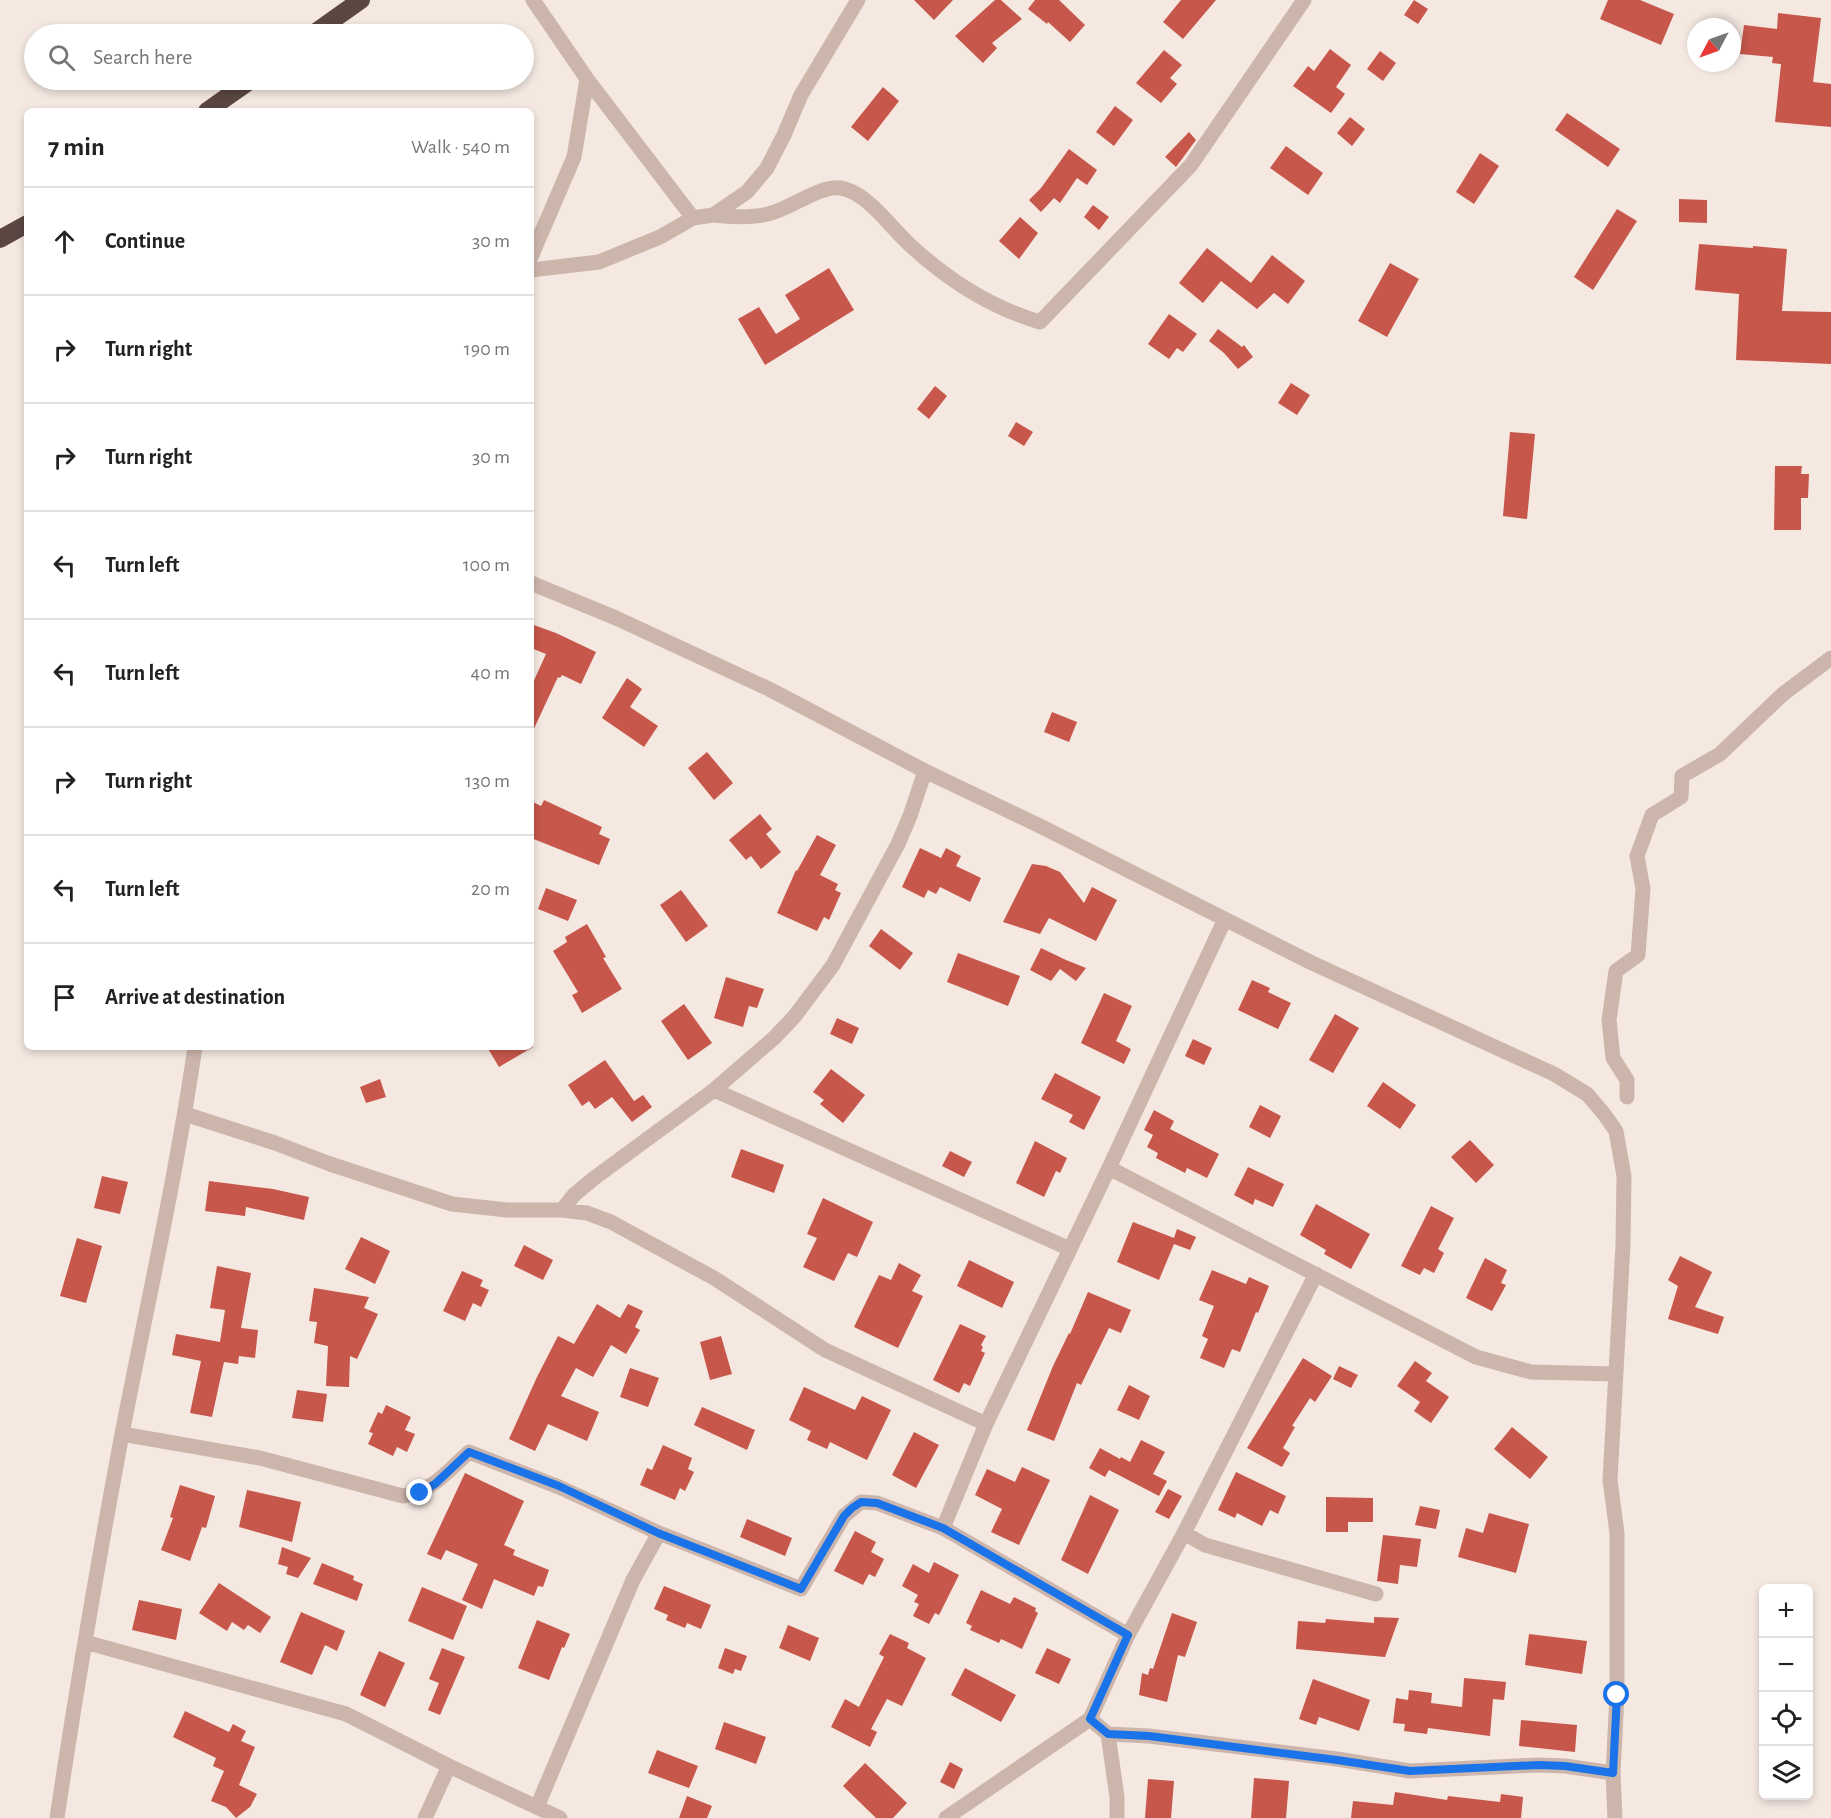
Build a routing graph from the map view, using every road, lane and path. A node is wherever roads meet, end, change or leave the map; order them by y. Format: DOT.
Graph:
graph roads {
  1 [pos="361,0"];
  2 [pos="533,0"];
  3 [pos="858,0"];
  4 [pos="1304,0"];
  5 [pos="327,24"];
  6 [pos="587,79"];
  7 [pos="236,90"];
  8 [pos="211,108"];
  9 [pos="713,215"];
  10 [pos="693,218"];
  11 [pos="24,226"];
  12 [pos="0,239"];
  13 [pos="534,250"];
  14 [pos="534,270"];
  15 [pos="534,584"];
  16 [pos="1831,658"];
  17 [pos="925,771"];
  18 [pos="1225,919"];
  19 [pos="195,1050"];
  20 [pos="714,1090"];
  21 [pos="1627,1097"];
  22 [pos="185,1114"];
  23 [pos="1109,1168"];
  24 [pos="562,1210"];
  25 [pos="1070,1249"];
  26 [pos="1316,1274"];
  27 [pos="1616,1374"];
  28 [pos="986,1424"];
  29 [pos="122,1434"];
  30 [pos="943,1528"];
  31 [pos="658,1533"];
  32 [pos="1184,1533"];
  33 [pos="1376,1594"];
  34 [pos="1128,1635"];
  35 [pos="85,1642"];
  36 [pos="1090,1719"];
  37 [pos="1108,1734"];
  38 [pos="449,1766"];
  39 [pos="1613,1773"];
  40 [pos="537,1808"];
  41 [pos="57,1818"];
  42 [pos="425,1818"];
  43 [pos="560,1818"];
  44 [pos="946,1818"];
  45 [pos="1117,1818"];
  46 [pos="1615,1818"];
  1 -- 5 [label="highway"];
  2 -- 6 [label="street"];
  3 -- 9 [label="street"];
  4 -- 9 [label="street"];
  6 -- 10 [label="street"];
  6 -- 13 [label="street"];
  7 -- 8 [label="highway"];
  9 -- 10 [label="street"];
  10 -- 14 [label="street"];
  11 -- 12 [label="highway"];
  15 -- 17 [label="street"];
  16 -- 21 [label="street"];
  17 -- 18 [label="street"];
  17 -- 20 [label="street"];
  18 -- 23 [label="street"];
  18 -- 27 [label="street"];
  19 -- 22 [label="street"];
  20 -- 24 [label="street"];
  20 -- 25 [label="street"];
  22 -- 24 [label="street"];
  22 -- 29 [label="street"];
  23 -- 25 [label="street"];
  23 -- 26 [label="street"];
  24 -- 28 [label="street"];
  25 -- 28 [label="street"];
  26 -- 27 [label="street"];
  26 -- 32 [label="street"];
  27 -- 39 [label="street"];
  28 -- 30 [label="street"];
  29 -- 31 [label="street"];
  29 -- 35 [label="street"];
  30 -- 31 [label="street"];
  30 -- 34 [label="street"];
  31 -- 40 [label="street"];
  32 -- 33 [label="street"];
  32 -- 34 [label="street"];
  34 -- 36 [label="street"];
  35 -- 38 [label="street"];
  35 -- 41 [label="street"];
  36 -- 37 [label="street"];
  36 -- 44 [label="street"];
  37 -- 39 [label="street"];
  37 -- 45 [label="street"];
  38 -- 40 [label="street"];
  38 -- 42 [label="street"];
  39 -- 46 [label="street"];
  40 -- 43 [label="street"];
}
